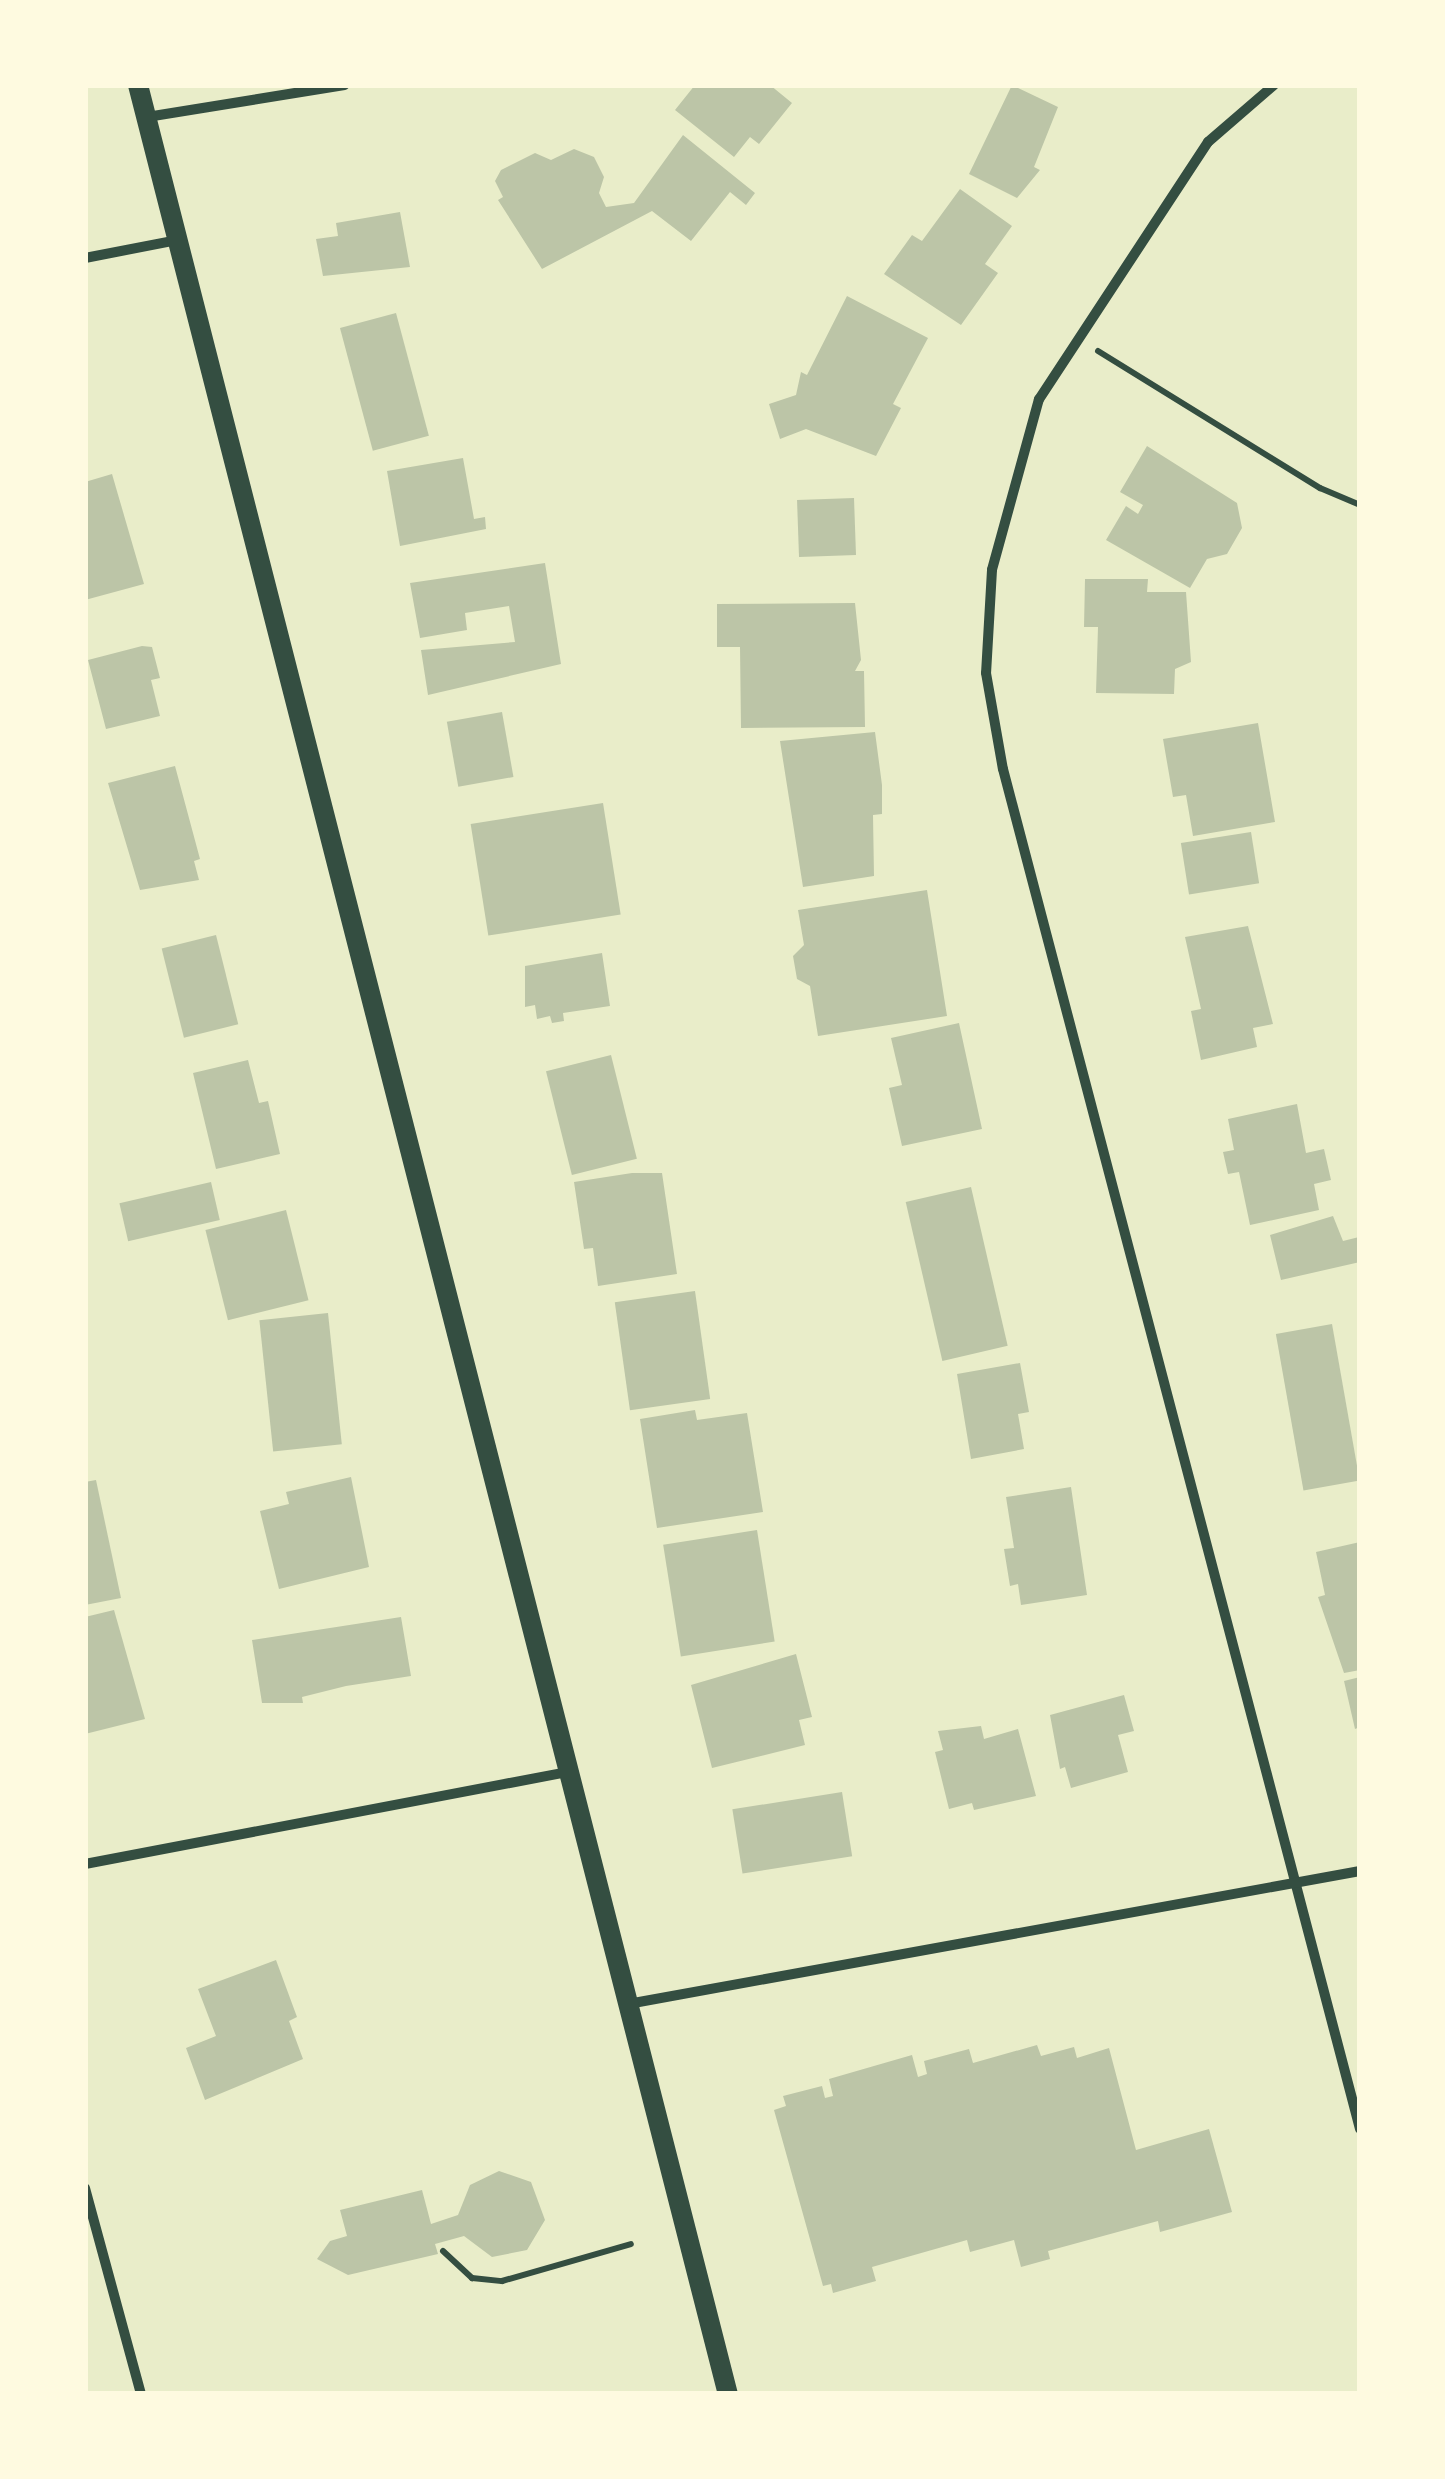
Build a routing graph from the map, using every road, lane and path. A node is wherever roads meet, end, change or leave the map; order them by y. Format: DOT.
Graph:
graph roads {
  1 [pos="138,85"];
  2 [pos="344,85"];
  3 [pos="1274,85"];
  4 [pos="147,117"];
  5 [pos="179,240"];
  6 [pos="85,258"];
  7 [pos="1078,337"];
  8 [pos="1360,505"];
  9 [pos="568,1772"];
  10 [pos="85,1864"];
  11 [pos="1360,1871"];
  12 [pos="1296,1881"];
  13 [pos="626,2004"];
  14 [pos="1360,2130"];
  15 [pos="85,2188"];
  16 [pos="631,2244"];
  17 [pos="443,2250"];
  18 [pos="141,2394"];
  19 [pos="728,2394"];
  1 -- 4 [label="main road"];
  2 -- 4 [label="street"];
  3 -- 7 [label="street"];
  4 -- 5 [label="main road"];
  5 -- 6 [label="street"];
  5 -- 9 [label="main road"];
  7 -- 8 [label="path"];
  7 -- 12 [label="street"];
  9 -- 10 [label="street"];
  9 -- 13 [label="main road"];
  11 -- 12 [label="street"];
  12 -- 13 [label="street"];
  12 -- 14 [label="street"];
  13 -- 19 [label="main road"];
  15 -- 18 [label="street"];
  16 -- 17 [label="path"];
}
